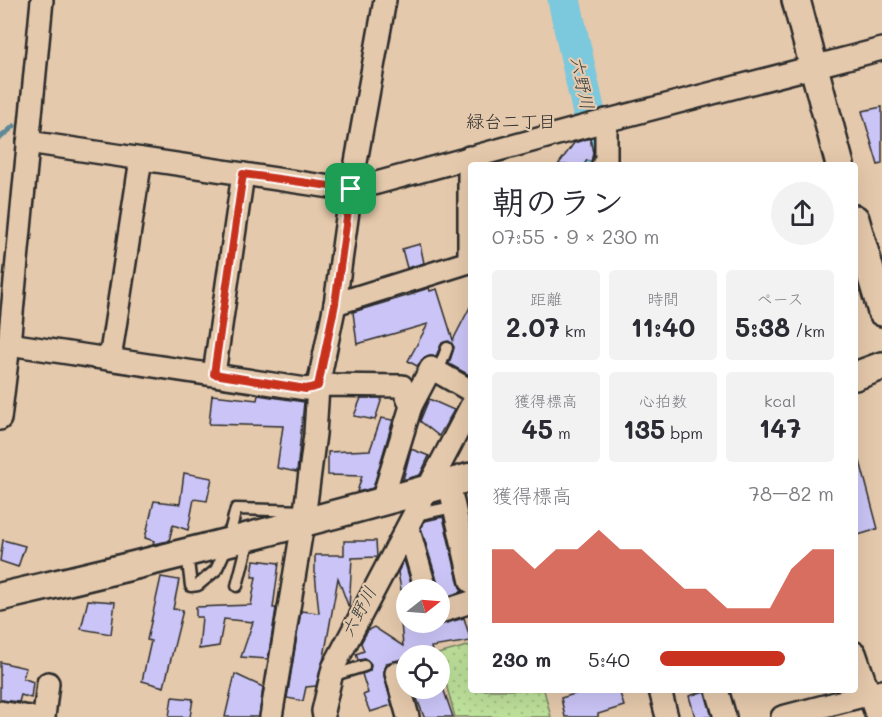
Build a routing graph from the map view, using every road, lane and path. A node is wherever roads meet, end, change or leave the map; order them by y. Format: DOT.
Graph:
graph roads {
  1 [pos="42,0"];
  2 [pos="385,0"];
  3 [pos="796,0"];
  4 [pos="882,49"];
  5 [pos="815,67"];
  6 [pos="599,122"];
  7 [pos="28,142"];
  8 [pos="469,157"];
  9 [pos="141,159"];
  10 [pos="469,162"];
  11 [pos="605,162"];
  12 [pos="833,162"];
  13 [pos="243,174"];
  14 [pos="351,189"];
  15 [pos="858,229"];
  16 [pos="468,262"];
  17 [pos="335,304"];
  18 [pos="882,312"];
  19 [pos="9,344"];
  20 [pos="447,348"];
  21 [pos="110,359"];
  22 [pos="882,366"];
  23 [pos="438,372"];
  24 [pos="214,374"];
  25 [pos="858,375"];
  26 [pos="318,386"];
  27 [pos="468,394"];
  28 [pos="468,405"];
  29 [pos="411,406"];
  30 [pos="0,419"];
  31 [pos="450,489"];
  32 [pos="382,501"];
  33 [pos="303,517"];
  34 [pos="412,521"];
  35 [pos="250,538"];
  36 [pos="222,545"];
  37 [pos="468,569"];
  38 [pos="424,579"];
  39 [pos="237,585"];
  40 [pos="0,597"];
  41 [pos="468,603"];
  42 [pos="450,609"];
  43 [pos="858,658"];
  44 [pos="364,666"];
  45 [pos="331,676"];
  46 [pos="48,683"];
  47 [pos="661,693"];
  48 [pos="718,693"];
  49 [pos="875,693"];
  50 [pos="814,698"];
  51 [pos="403,699"];
  52 [pos="0,712"];
  53 [pos="30,717"];
  54 [pos="44,717"];
  55 [pos="271,717"];
  56 [pos="324,717"];
  57 [pos="408,717"];
  58 [pos="667,717"];
  59 [pos="725,717"];
  60 [pos="782,717"];
  61 [pos="877,717"];
  1 -- 7 [label="street"];
  2 -- 14 [label="street"];
  3 -- 5 [label="street"];
  4 -- 5 [label="street"];
  5 -- 6 [label="street"];
  5 -- 12 [label="street"];
  6 -- 8 [label="street"];
  6 -- 11 [label="street"];
  7 -- 9 [label="street"];
  7 -- 19 [label="street"];
  8 -- 10 [label="street"];
  8 -- 14 [label="street"];
  9 -- 13 [label="street"];
  9 -- 21 [label="street"];
  13 -- 14 [label="street"];
  13 -- 24 [label="street"];
  14 -- 17 [label="street"];
  15 -- 18 [label="street"];
  16 -- 17 [label="street"];
  17 -- 26 [label="street"];
  19 -- 21 [label="street"];
  19 -- 30 [label="street"];
  20 -- 23 [label="lane"];
  21 -- 24 [label="street"];
  22 -- 25 [label="street"];
  23 -- 27 [label="street"];
  23 -- 29 [label="street"];
  24 -- 26 [label="street"];
  26 -- 29 [label="street"];
  26 -- 33 [label="street"];
  28 -- 31 [label="street"];
  29 -- 32 [label="street"];
  31 -- 32 [label="street"];
  31 -- 34 [label="street"];
  31 -- 34 [label="lane"];
  31 -- 37 [label="street"];
  32 -- 33 [label="street"];
  33 -- 35 [label="street"];
  33 -- 36 [label="lane"];
  33 -- 55 [label="street"];
  34 -- 38 [label="street"];
  34 -- 45 [label="street"];
  35 -- 36 [label="street"];
  35 -- 39 [label="lane"];
  36 -- 40 [label="street"];
  41 -- 42 [label="street"];
  43 -- 49 [label="street"];
  44 -- 45 [label="lane"];
  45 -- 56 [label="street"];
  46 -- 54 [label="street"];
  47 -- 58 [label="street"];
  48 -- 59 [label="street"];
  49 -- 50 [label="street"];
  49 -- 61 [label="street"];
  50 -- 60 [label="street"];
  51 -- 57 [label="street"];
  52 -- 53 [label="street"];
}
